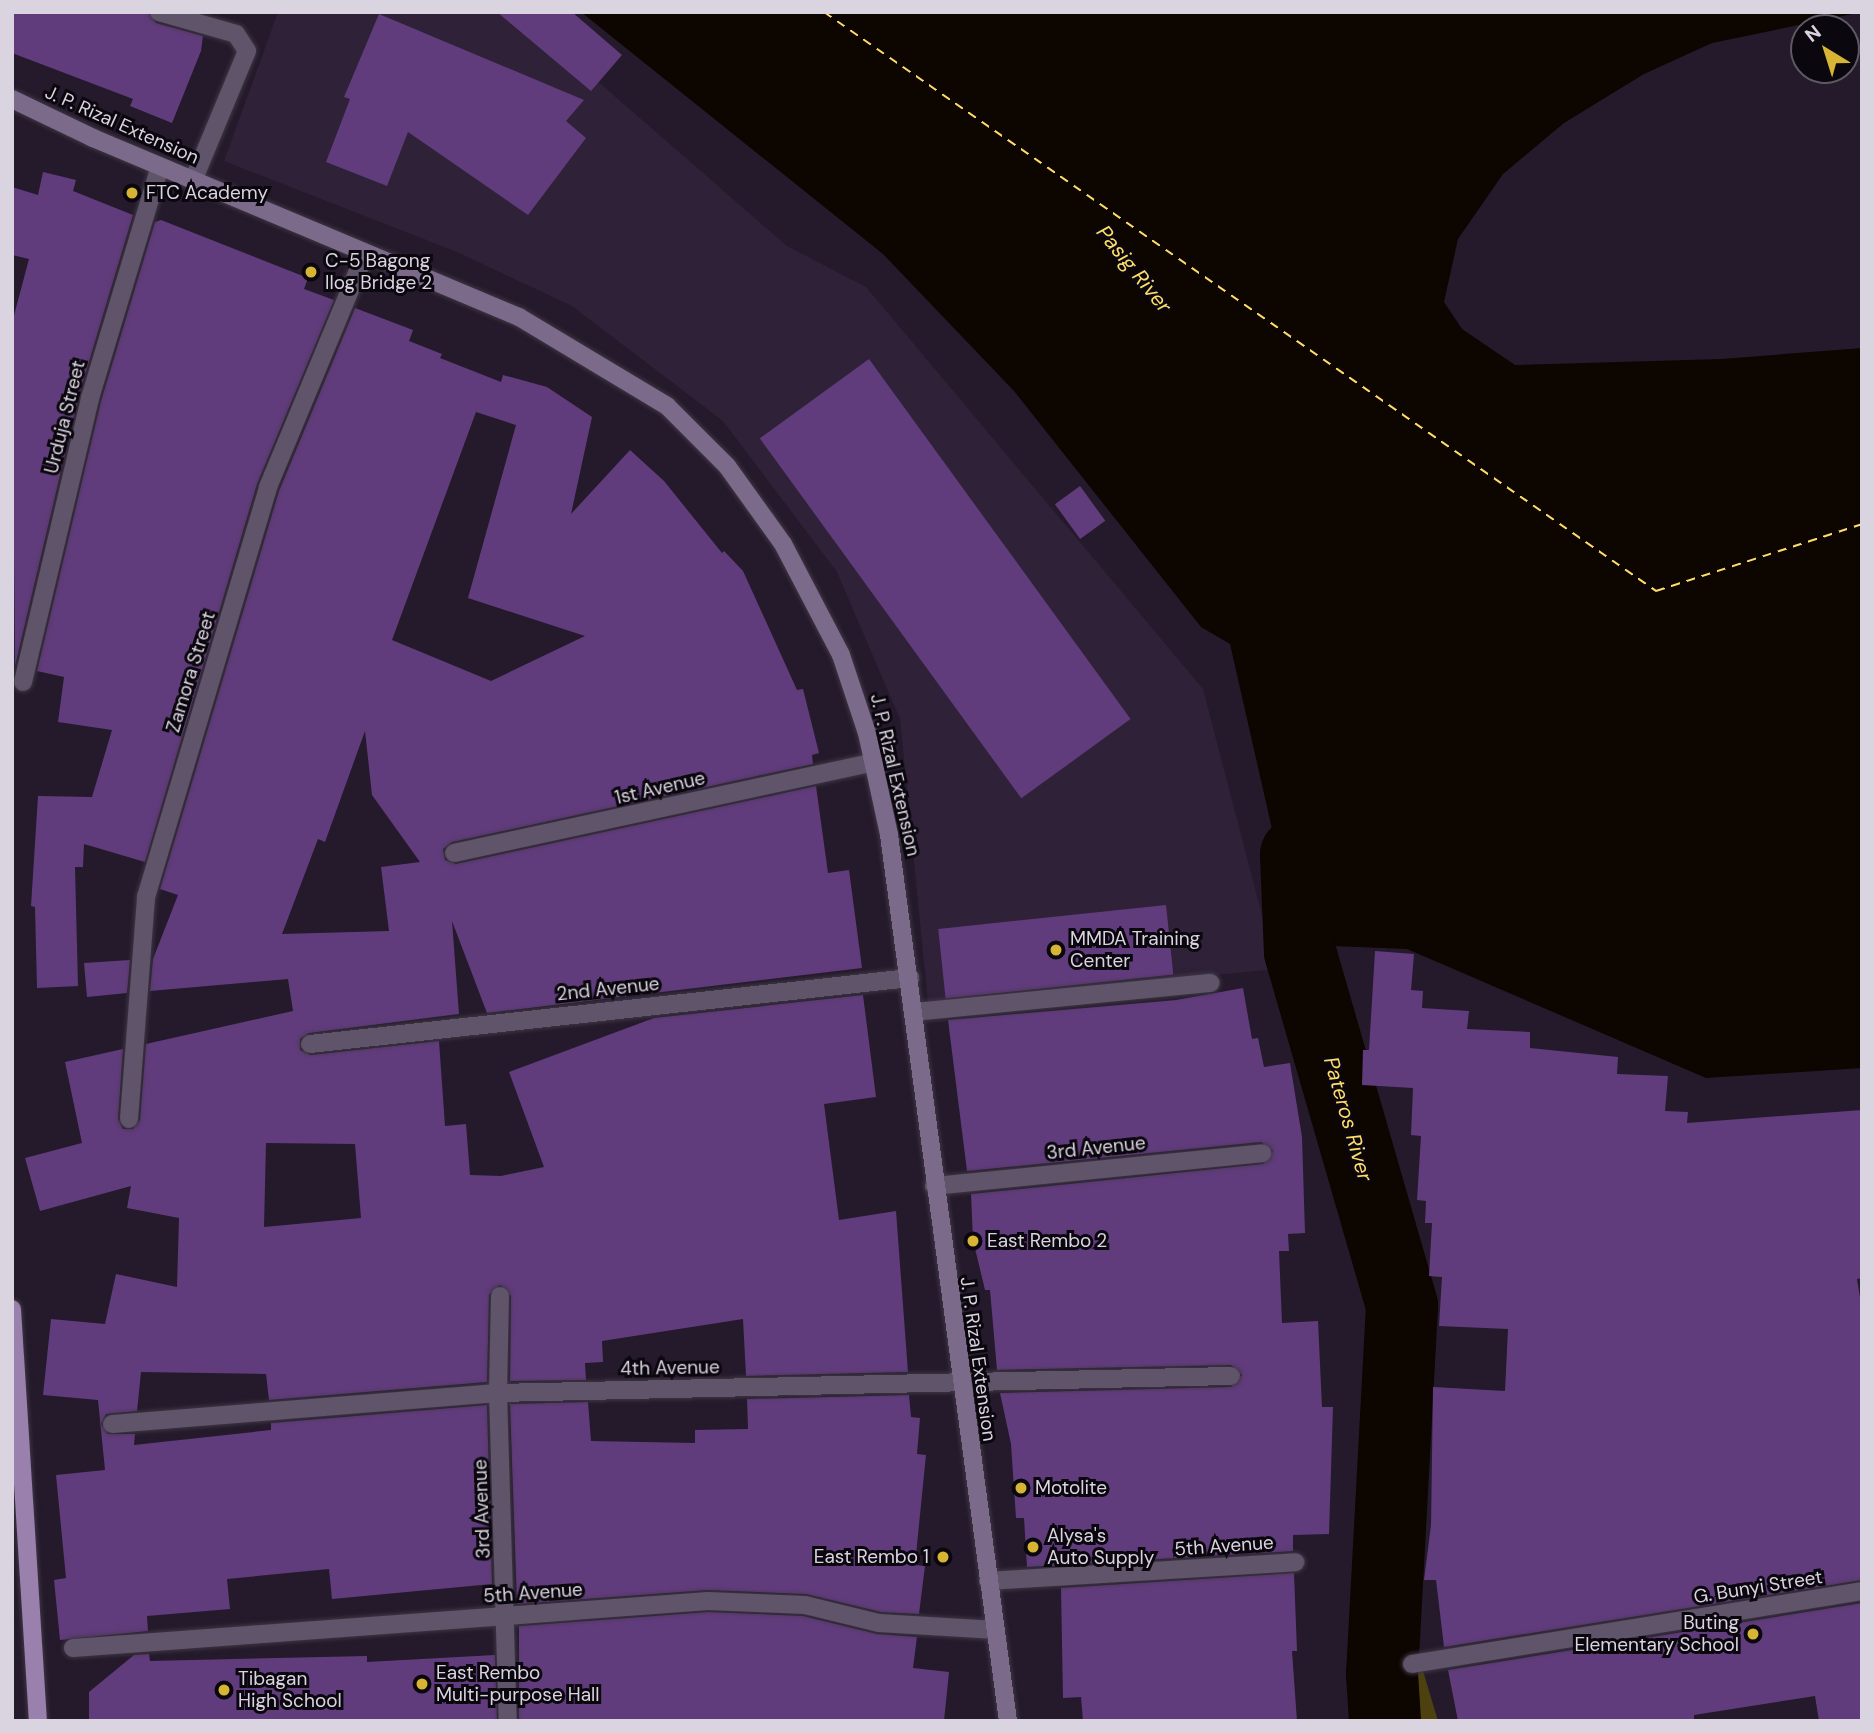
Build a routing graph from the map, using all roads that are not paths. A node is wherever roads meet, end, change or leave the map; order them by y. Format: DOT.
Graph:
graph roads {
  1 [pos="159,12"];
  2 [pos="12,99"];
  3 [pos="160,166"];
  4 [pos="193,181"];
  5 [pos="365,254"];
  6 [pos="23,682"];
  7 [pos="874,762"];
  8 [pos="454,853"];
  9 [pos="910,978"];
  10 [pos="1211,983"];
  11 [pos="914,1012"];
  12 [pos="310,1044"];
  13 [pos="129,1119"];
  14 [pos="1262,1153"];
  15 [pos="934,1186"];
  16 [pos="500,1296"];
  17 [pos="12,1309"];
  18 [pos="1231,1376"];
  19 [pos="959,1382"];
  20 [pos="498,1393"];
  21 [pos="112,1424"];
  22 [pos="1295,1562"];
  23 [pos="988,1581"];
  24 [pos="1862,1591"];
  25 [pos="508,1616"];
  26 [pos="996,1630"];
  27 [pos="72,1648"];
  28 [pos="1412,1664"];
  29 [pos="38,1721"];
  30 [pos="508,1721"];
  31 [pos="1008,1721"];
  1 -- 4 [label="street"];
  2 -- 3 [label="main road, J. P. Rizal Extension"];
  3 -- 4 [label="main road, J. P. Rizal Extension"];
  3 -- 6 [label="street, Urduja Street"];
  4 -- 5 [label="main road, J. P. Rizal Extension"];
  5 -- 7 [label="main road, J. P. Rizal Extension"];
  5 -- 13 [label="street, Zamora Street"];
  7 -- 8 [label="street, 1st Avenue"];
  7 -- 9 [label="main road, J. P. Rizal Extension"];
  9 -- 11 [label="main road, J. P. Rizal Extension"];
  9 -- 12 [label="street, 2nd Avenue"];
  10 -- 11 [label="street"];
  11 -- 15 [label="main road, J. P. Rizal Extension"];
  14 -- 15 [label="street, 3rd Avenue"];
  15 -- 19 [label="main road, J. P. Rizal Extension"];
  16 -- 20 [label="street, 3rd Avenue"];
  17 -- 29 [label="main road"];
  18 -- 19 [label="street, 4th Avenue"];
  19 -- 20 [label="street, 4th Avenue"];
  19 -- 23 [label="main road, J. P. Rizal Extension"];
  20 -- 21 [label="street, 4th Avenue"];
  20 -- 25 [label="street, 3rd Avenue"];
  22 -- 23 [label="street, 5th Avenue"];
  23 -- 26 [label="main road, J. P. Rizal Extension"];
  24 -- 28 [label="street, G. Bunyi Street"];
  25 -- 26 [label="street, 5th Avenue"];
  25 -- 27 [label="street, 5th Avenue"];
  25 -- 30 [label="street, 3rd Avenue"];
  26 -- 31 [label="main road, J. P. Rizal Extension"];
}
